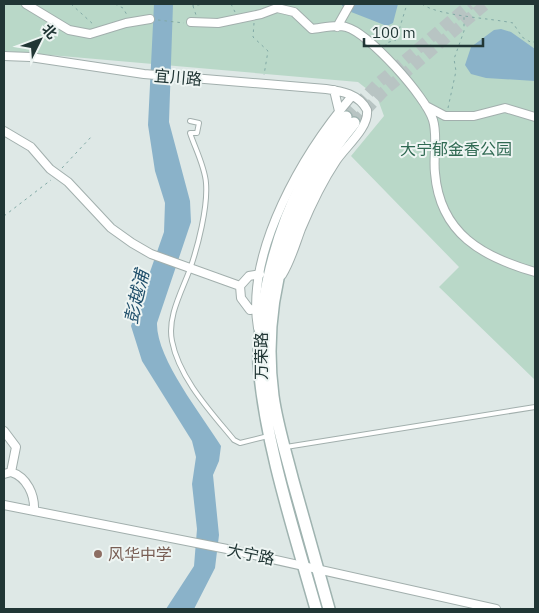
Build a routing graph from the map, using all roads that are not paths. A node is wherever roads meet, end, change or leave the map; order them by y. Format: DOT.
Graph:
graph roads {
  1 [pos="26,4"];
  2 [pos="350,4"];
  3 [pos="150,19"];
  4 [pos="191,22"];
  5 [pos="337,27"];
  6 [pos="4,56"];
  7 [pos="334,90"];
  8 [pos="352,96"];
  9 [pos="426,106"];
  10 [pos="346,117"];
  11 [pos="535,117"];
  12 [pos="190,121"];
  13 [pos="4,131"];
  14 [pos="190,268"];
  15 [pos="535,272"];
  16 [pos="260,274"];
  17 [pos="277,284"];
  18 [pos="240,286"];
  19 [pos="254,309"];
  20 [pos="259,337"];
  21 [pos="535,408"];
  22 [pos="4,431"];
  23 [pos="270,436"];
  24 [pos="284,447"];
  25 [pos="7,473"];
  26 [pos="4,505"];
  27 [pos="34,511"];
  28 [pos="305,566"];
  29 [pos="318,569"];
  30 [pos="316,609"];
  31 [pos="329,609"];
  32 [pos="496,609"];
  1 -- 3 [label="street"];
  2 -- 5 [label="street"];
  4 -- 5 [label="street"];
  5 -- 9 [label="street"];
  6 -- 7 [label="street, 宜川路"];
  7 -- 8 [label="street, 宜川路"];
  7 -- 10 [label="street"];
  8 -- 10 [label="street"];
  8 -- 17 [label="street"];
  9 -- 11 [label="street"];
  9 -- 15 [label="street"];
  10 -- 16 [label="street"];
  10 -- 17 [label="main road, 万荣路"];
  10 -- 20 [label="main road, 万荣路"];
  12 -- 14 [label="lane"];
  13 -- 14 [label="street"];
  14 -- 18 [label="street"];
  14 -- 23 [label="lane"];
  16 -- 18 [label="street"];
  16 -- 19 [label="street"];
  17 -- 24 [label="main road, 万荣路"];
  18 -- 19 [label="street"];
  19 -- 20 [label="street"];
  20 -- 23 [label="main road, 万荣路"];
  21 -- 24 [label="lane"];
  22 -- 25 [label="street"];
  23 -- 28 [label="main road, 万荣路"];
  24 -- 29 [label="main road, 万荣路"];
  25 -- 27 [label="street"];
  26 -- 27 [label="street, 大宁路"];
  27 -- 28 [label="street, 大宁路"];
  28 -- 29 [label="street, 大宁路"];
  28 -- 30 [label="main road, 万荣路"];
  29 -- 31 [label="main road, 万荣路"];
  29 -- 32 [label="street, 大宁路"];
}
